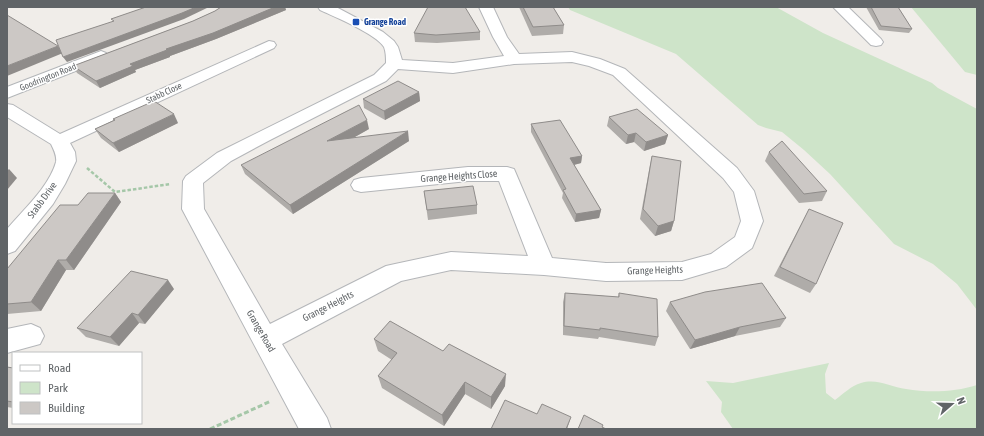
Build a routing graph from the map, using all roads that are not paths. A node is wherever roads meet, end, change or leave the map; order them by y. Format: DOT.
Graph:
graph roads {
  1 [pos="325,7"];
  2 [pos="486,7"];
  3 [pos="840,7"];
  4 [pos="876,42"];
  5 [pos="269,45"];
  6 [pos="114,51"];
  7 [pos="514,60"];
  8 [pos="394,64"];
  9 [pos="7,93"];
  10 [pos="7,109"];
  11 [pos="59,140"];
  12 [pos="361,185"];
  13 [pos="7,245"];
  14 [pos="544,266"];
  15 [pos="266,339"];
  16 [pos="316,429"];
  1 -- 8 [label="street"];
  2 -- 7 [label="street"];
  3 -- 4 [label="street"];
  5 -- 11 [label="street, Stabb Close"];
  6 -- 9 [label="street, Goodrington Road"];
  7 -- 8 [label="street, Grange Heights"];
  7 -- 14 [label="street, Grange Heights"];
  8 -- 15 [label="street, Grange Road"];
  10 -- 11 [label="street"];
  11 -- 13 [label="street, Stabb Drive"];
  12 -- 14 [label="street, Grange Heights Close"];
  14 -- 15 [label="street, Grange Heights"];
  15 -- 16 [label="street, Grange Road"];
}
